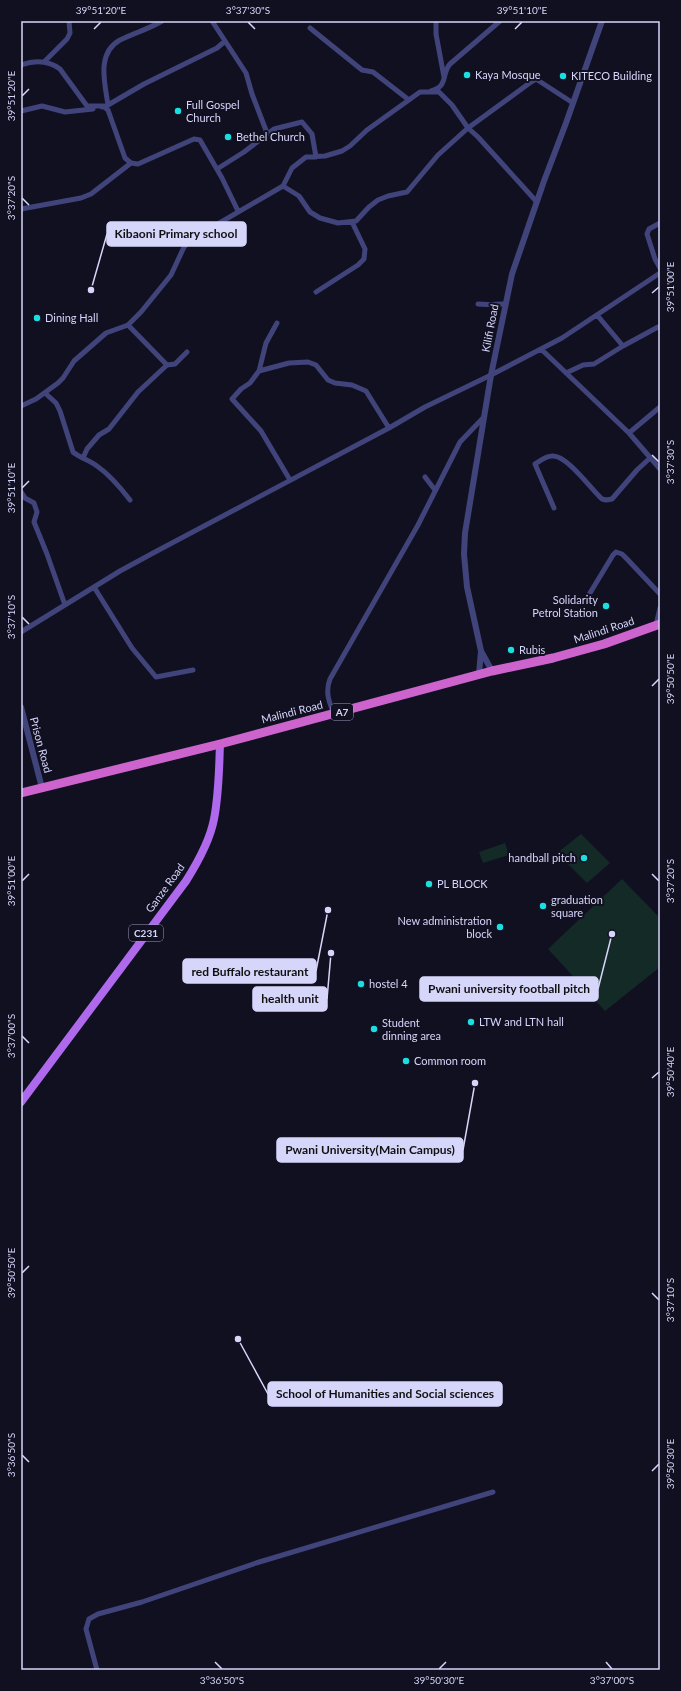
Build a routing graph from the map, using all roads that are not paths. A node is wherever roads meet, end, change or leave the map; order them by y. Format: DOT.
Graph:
graph roads {
  1 [pos="69,21"];
  2 [pos="162,21"];
  3 [pos="212,21"];
  4 [pos="436,21"];
  5 [pos="500,21"];
  6 [pos="602,21"];
  7 [pos="310,28"];
  8 [pos="224,42"];
  9 [pos="45,61"];
  10 [pos="21,65"];
  11 [pos="444,82"];
  12 [pos="420,92"];
  13 [pos="409,100"];
  14 [pos="573,103"];
  15 [pos="106,106"];
  16 [pos="21,111"];
  17 [pos="468,128"];
  18 [pos="267,133"];
  19 [pos="316,156"];
  20 [pos="131,163"];
  21 [pos="217,169"];
  22 [pos="283,186"];
  23 [pos="536,201"];
  24 [pos="21,210"];
  25 [pos="238,211"];
  26 [pos="352,222"];
  27 [pos="660,224"];
  28 [pos="660,268"];
  29 [pos="660,273"];
  30 [pos="316,292"];
  31 [pos="478,304"];
  32 [pos="505,304"];
  33 [pos="597,315"];
  34 [pos="277,323"];
  35 [pos="128,325"];
  36 [pos="658,327"];
  37 [pos="623,346"];
  38 [pos="541,349"];
  39 [pos="186,352"];
  40 [pos="167,365"];
  41 [pos="258,371"];
  42 [pos="566,373"];
  43 [pos="491,375"];
  44 [pos="45,393"];
  45 [pos="21,406"];
  46 [pos="660,407"];
  47 [pos="484,417"];
  48 [pos="389,428"];
  49 [pos="628,433"];
  50 [pos="83,458"];
  51 [pos="650,458"];
  52 [pos="660,469"];
  53 [pos="425,477"];
  54 [pos="290,480"];
  55 [pos="435,490"];
  56 [pos="21,492"];
  57 [pos="130,500"];
  58 [pos="554,508"];
  59 [pos="94,587"];
  60 [pos="660,594"];
  61 [pos="587,598"];
  62 [pos="65,605"];
  63 [pos="660,608"];
  64 [pos="658,625"];
  65 [pos="21,632"];
  66 [pos="481,651"];
  67 [pos="193,670"];
  68 [pos="492,671"];
  69 [pos="479,674"];
  70 [pos="21,707"];
  71 [pos="334,714"];
  72 [pos="220,744"];
  73 [pos="42,788"];
  74 [pos="21,793"];
  75 [pos="21,1102"];
  76 [pos="493,1492"];
  77 [pos="97,1670"];
  1 -- 9 [label="street"];
  2 -- 15 [label="street"];
  3 -- 8 [label="street"];
  4 -- 11 [label="street"];
  5 -- 11 [label="street"];
  6 -- 14 [label="street, Kilifi Road"];
  7 -- 13 [label="street"];
  8 -- 15 [label="street"];
  8 -- 18 [label="street"];
  9 -- 10 [label="street"];
  9 -- 15 [label="street"];
  11 -- 12 [label="street"];
  12 -- 13 [label="street"];
  12 -- 17 [label="street"];
  13 -- 19 [label="street"];
  14 -- 17 [label="street"];
  14 -- 23 [label="street, Kilifi Road"];
  15 -- 16 [label="street"];
  15 -- 20 [label="street"];
  17 -- 23 [label="street"];
  17 -- 26 [label="street"];
  18 -- 19 [label="street"];
  18 -- 21 [label="street"];
  19 -- 22 [label="street"];
  20 -- 21 [label="street"];
  20 -- 24 [label="street"];
  21 -- 25 [label="street"];
  22 -- 25 [label="street"];
  22 -- 26 [label="street"];
  23 -- 32 [label="street, Kilifi Road"];
  25 -- 35 [label="street"];
  26 -- 30 [label="street"];
  27 -- 28 [label="street"];
  29 -- 33 [label="street"];
  31 -- 32 [label="street"];
  32 -- 43 [label="street, Kilifi Road"];
  33 -- 37 [label="street"];
  33 -- 38 [label="street"];
  34 -- 41 [label="street"];
  35 -- 40 [label="street"];
  35 -- 44 [label="street"];
  36 -- 37 [label="street"];
  37 -- 42 [label="street"];
  38 -- 42 [label="street"];
  38 -- 43 [label="street"];
  39 -- 40 [label="street"];
  40 -- 50 [label="street"];
  41 -- 48 [label="street"];
  41 -- 54 [label="street"];
  42 -- 49 [label="street"];
  43 -- 47 [label="street, Kilifi Road"];
  43 -- 48 [label="street"];
  44 -- 45 [label="street"];
  44 -- 50 [label="street"];
  46 -- 49 [label="street"];
  47 -- 55 [label="street"];
  47 -- 66 [label="street, Kilifi Road"];
  48 -- 54 [label="street"];
  49 -- 51 [label="street"];
  50 -- 57 [label="street"];
  51 -- 52 [label="street"];
  51 -- 58 [label="street"];
  53 -- 55 [label="street"];
  54 -- 59 [label="street"];
  55 -- 71 [label="street"];
  56 -- 62 [label="street"];
  59 -- 62 [label="street"];
  59 -- 67 [label="street"];
  60 -- 61 [label="street"];
  62 -- 65 [label="street"];
  63 -- 64 [label="street"];
  64 -- 68 [label="highway, Malindi Road / A7"];
  66 -- 68 [label="street, Kilifi Road"];
  66 -- 69 [label="street, Kilifi Road"];
  68 -- 69 [label="highway, Malindi Road / A7"];
  69 -- 71 [label="highway, Malindi Road / A7"];
  70 -- 73 [label="street, Prison Road"];
  71 -- 72 [label="highway, Malindi Road / A7"];
  72 -- 73 [label="highway, Malindi Road / A7"];
  72 -- 75 [label="main road, Ganze Road / C231"];
  73 -- 74 [label="highway, Malindi Road / A7"];
  76 -- 77 [label="street"];
}
